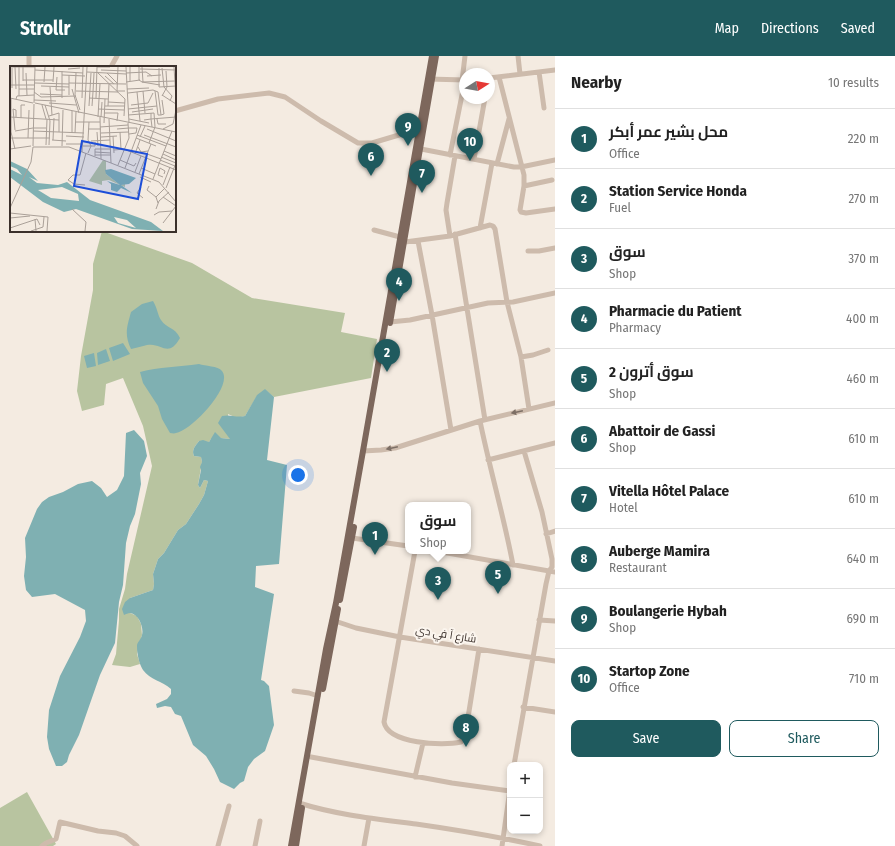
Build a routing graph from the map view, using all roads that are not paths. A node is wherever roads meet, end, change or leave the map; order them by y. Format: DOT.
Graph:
graph roads {
  1 [pos="117,56"];
  2 [pos="432,56"];
  3 [pos="436,56"];
  4 [pos="465,56"];
  5 [pos="518,56"];
  6 [pos="112,66"];
  7 [pos="464,68"];
  8 [pos="555,70"];
  9 [pos="538,72"];
  10 [pos="520,74"];
  11 [pos="495,77"];
  12 [pos="499,77"];
  13 [pos="430,80"];
  14 [pos="459,80"];
  15 [pos="460,104"];
  16 [pos="484,104"];
  17 [pos="544,108"];
  18 [pos="176,111"];
  19 [pos="510,118"];
  20 [pos="418,129"];
  21 [pos="421,149"];
  22 [pos="452,156"];
  23 [pos="474,159"];
  24 [pos="555,160"];
  25 [pos="495,163"];
  26 [pos="521,167"];
  27 [pos="552,180"];
  28 [pos="524,186"];
  29 [pos="555,209"];
  30 [pos="480,228"];
  31 [pos="374,230"];
  32 [pos="452,235"];
  33 [pos="400,237"];
  34 [pos="418,241"];
  35 [pos="405,242"];
  36 [pos="555,248"];
  37 [pos="528,251"];
  38 [pos="555,293"];
  39 [pos="507,302"];
  40 [pos="467,307"];
  41 [pos="432,315"];
  42 [pos="390,322"];
  43 [pos="548,350"];
  44 [pos="521,357"];
  45 [pos="555,403"];
  46 [pos="529,409"];
  47 [pos="482,421"];
  48 [pos="451,430"];
  49 [pos="555,443"];
  50 [pos="365,451"];
  51 [pos="524,451"];
  52 [pos="488,460"];
  53 [pos="555,531"];
  54 [pos="546,534"];
  55 [pos="352,538"];
  56 [pos="405,546"];
  57 [pos="414,554"];
  58 [pos="452,554"];
  59 [pos="513,565"];
  60 [pos="549,571"];
  61 [pos="555,572"];
  62 [pos="539,620"];
  63 [pos="334,621"];
  64 [pos="555,621"];
  65 [pos="400,637"];
  66 [pos="479,649"];
  67 [pos="533,657"];
  68 [pos="555,661"];
  69 [pos="294,691"];
  70 [pos="318,696"];
  71 [pos="523,708"];
  72 [pos="555,712"];
  73 [pos="423,743"];
  74 [pos="311,757"];
  75 [pos="514,762"];
  76 [pos="415,777"];
  77 [pos="507,790"];
  78 [pos="509,798"];
  79 [pos="301,803"];
  80 [pos="229,806"];
  81 [pos="369,818"];
  82 [pos="260,821"];
  83 [pos="503,839"];
  84 [pos="42,846"];
  85 [pos="137,846"];
  86 [pos="218,846"];
  87 [pos="255,846"];
  88 [pos="291,846"];
  89 [pos="296,846"];
  90 [pos="364,846"];
  91 [pos="502,846"];
  92 [pos="540,846"];
  1 -- 6 [label="street"];
  2 -- 13 [label="main road"];
  3 -- 13 [label="main road"];
  4 -- 7 [label="street"];
  5 -- 10 [label="street"];
  8 -- 9 [label="street"];
  9 -- 10 [label="street"];
  9 -- 17 [label="street"];
  10 -- 12 [label="street"];
  11 -- 12 [label="street"];
  12 -- 19 [label="street"];
  13 -- 14 [label="street"];
  13 -- 20 [label="main road"];
  13 -- 21 [label="main road"];
  15 -- 22 [label="street"];
  16 -- 23 [label="street"];
  18 -- 20 [label="street"];
  19 -- 25 [label="street"];
  19 -- 26 [label="street"];
  20 -- 33 [label="main road"];
  21 -- 22 [label="street"];
  21 -- 35 [label="main road"];
  22 -- 23 [label="street"];
  22 -- 32 [label="street"];
  23 -- 25 [label="street"];
  24 -- 26 [label="street"];
  25 -- 26 [label="street"];
  25 -- 30 [label="street"];
  26 -- 28 [label="street"];
  27 -- 28 [label="street"];
  28 -- 29 [label="street"];
  30 -- 32 [label="street"];
  30 -- 39 [label="street"];
  31 -- 33 [label="street"];
  32 -- 34 [label="street"];
  32 -- 40 [label="street"];
  33 -- 50 [label="main road"];
  34 -- 35 [label="street"];
  34 -- 41 [label="street"];
  35 -- 42 [label="main road"];
  36 -- 37 [label="street"];
  38 -- 39 [label="street"];
  39 -- 40 [label="street"];
  39 -- 44 [label="street"];
  40 -- 41 [label="street"];
  40 -- 47 [label="street"];
  41 -- 42 [label="street"];
  41 -- 48 [label="street"];
  42 -- 50 [label="main road"];
  43 -- 44 [label="street"];
  44 -- 46 [label="street"];
  45 -- 46 [label="street"];
  46 -- 47 [label="street, one-way"];
  47 -- 48 [label="street"];
  47 -- 52 [label="street"];
  48 -- 50 [label="street, one-way"];
  49 -- 51 [label="street"];
  50 -- 55 [label="main road"];
  50 -- 63 [label="main road"];
  51 -- 52 [label="street"];
  51 -- 54 [label="street"];
  52 -- 59 [label="street"];
  53 -- 54 [label="street"];
  54 -- 60 [label="street"];
  55 -- 56 [label="street"];
  55 -- 63 [label="main road"];
  57 -- 65 [label="street"];
  58 -- 59 [label="street"];
  59 -- 60 [label="street"];
  60 -- 61 [label="street"];
  60 -- 62 [label="street"];
  62 -- 64 [label="street"];
  62 -- 67 [label="street"];
  63 -- 65 [label="street, شارع آ في دي"];
  63 -- 70 [label="main road"];
  63 -- 74 [label="main road"];
  65 -- 66 [label="street, شارع آ في دي"];
  65 -- 73 [label="street"];
  66 -- 67 [label="street, شارع آ في دي"];
  66 -- 73 [label="street"];
  67 -- 68 [label="street, شارع آ في دي"];
  67 -- 71 [label="street"];
  69 -- 70 [label="street"];
  70 -- 79 [label="main road"];
  71 -- 72 [label="street"];
  71 -- 75 [label="street"];
  73 -- 76 [label="street"];
  74 -- 76 [label="street"];
  74 -- 79 [label="main road"];
  76 -- 77 [label="street"];
  78 -- 83 [label="street"];
  79 -- 81 [label="street"];
  79 -- 88 [label="main road"];
  79 -- 89 [label="main road"];
  80 -- 86 [label="street"];
  81 -- 83 [label="street"];
  81 -- 90 [label="street"];
  82 -- 87 [label="street"];
  83 -- 91 [label="street"];
  83 -- 92 [label="street"];
  84 -- 85 [label="street"];
}
